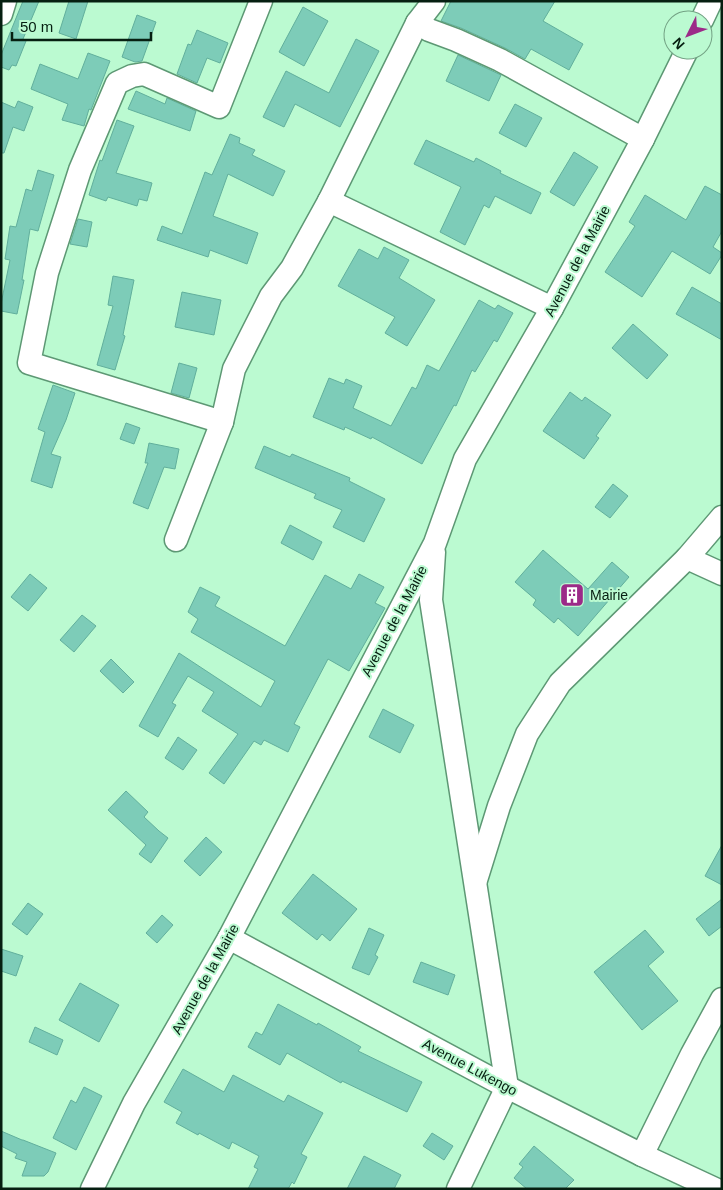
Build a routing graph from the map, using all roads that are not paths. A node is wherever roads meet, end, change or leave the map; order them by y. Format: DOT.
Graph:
graph roads {
  1 [pos="5,1"];
  2 [pos="261,1"];
  3 [pos="434,1"];
  4 [pos="1,14"];
  5 [pos="417,23"];
  6 [pos="682,60"];
  7 [pos="643,139"];
  8 [pos="329,201"];
  9 [pos="552,308"];
  10 [pos="222,422"];
  11 [pos="722,517"];
  12 [pos="176,540"];
  13 [pos="435,543"];
  14 [pos="687,558"];
  15 [pos="722,574"];
  16 [pos="475,886"];
  17 [pos="229,938"];
  18 [pos="722,999"];
  19 [pos="507,1087"];
  20 [pos="642,1155"];
  21 [pos="92,1189"];
  22 [pos="458,1189"];
  23 [pos="715,1189"];
  1 -- 4 [label="street"];
  2 -- 10 [label="street"];
  3 -- 5 [label="street"];
  5 -- 7 [label="street"];
  5 -- 8 [label="street"];
  6 -- 7 [label="street, Avenue de la Mairie"];
  7 -- 9 [label="street, Avenue de la Mairie"];
  8 -- 9 [label="street"];
  8 -- 10 [label="street"];
  9 -- 13 [label="street, Avenue de la Mairie"];
  10 -- 12 [label="street"];
  11 -- 14 [label="street"];
  13 -- 16 [label="street"];
  13 -- 17 [label="street, Avenue de la Mairie"];
  14 -- 15 [label="street"];
  14 -- 16 [label="street"];
  16 -- 19 [label="street"];
  17 -- 19 [label="street, Avenue Lukengo"];
  17 -- 21 [label="street, Avenue de la Mairie"];
  18 -- 20 [label="street"];
  19 -- 20 [label="street, Avenue Lukengo"];
  19 -- 22 [label="street"];
  20 -- 23 [label="street, Avenue Lukengo"];
}
